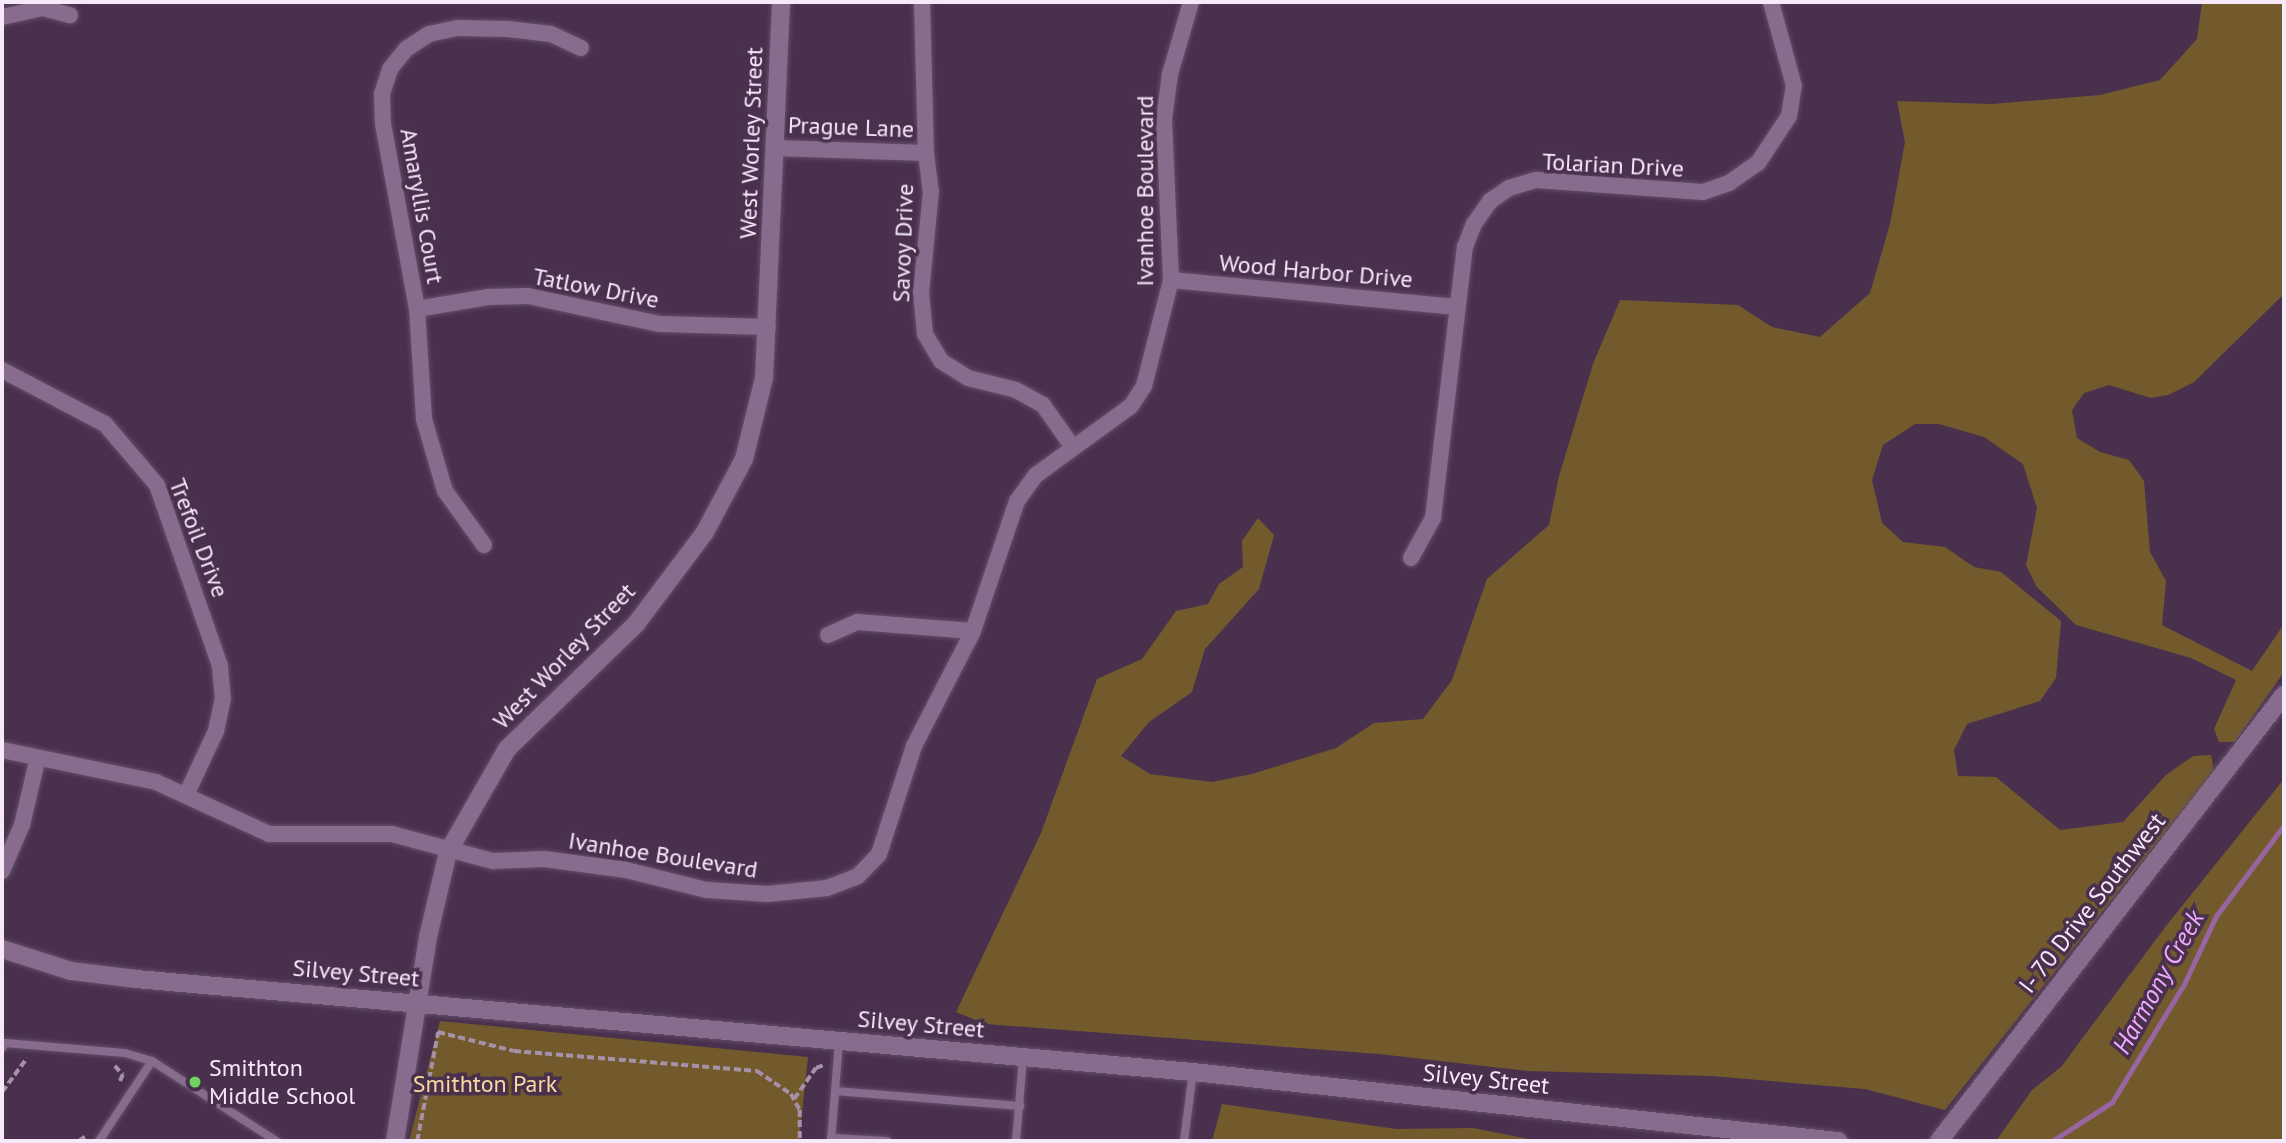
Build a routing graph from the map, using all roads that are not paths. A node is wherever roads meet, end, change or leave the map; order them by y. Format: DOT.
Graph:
graph roads {
  1 [pos="781,2"];
  2 [pos="922,2"];
  3 [pos="1191,2"];
  4 [pos="1772,2"];
  5 [pos="70,15"];
  6 [pos="2,17"];
  7 [pos="580,48"];
  8 [pos="775,148"];
  9 [pos="926,153"];
  10 [pos="1171,280"];
  11 [pos="1457,307"];
  12 [pos="417,309"];
  13 [pos="768,327"];
  14 [pos="2,370"];
  15 [pos="1072,446"];
  16 [pos="484,545"];
  17 [pos="1411,558"];
  18 [pos="973,631"];
  19 [pos="828,635"];
  20 [pos="2284,695"];
  21 [pos="2,750"];
  22 [pos="37,761"];
  23 [pos="187,793"];
  24 [pos="448,852"];
  25 [pos="2,871"];
  26 [pos="2,949"];
  27 [pos="418,1003"];
  28 [pos="839,1041"];
  29 [pos="2,1048"];
  30 [pos="1023,1057"];
  31 [pos="152,1060"];
  32 [pos="1193,1072"];
  33 [pos="835,1091"];
  34 [pos="1020,1106"];
  35 [pos="831,1139"];
  36 [pos="99,1141"];
  37 [pos="276,1141"];
  38 [pos="396,1141"];
  39 [pos="887,1141"];
  40 [pos="1016,1141"];
  41 [pos="1184,1141"];
  42 [pos="1838,1141"];
  43 [pos="1939,1141"];
  1 -- 8 [label="street, West Worley Street"];
  2 -- 9 [label="street, Savoy Drive"];
  3 -- 10 [label="street, Ivanhoe Boulevard"];
  4 -- 11 [label="street, Tolarian Drive"];
  5 -- 6 [label="street"];
  7 -- 12 [label="street, Amaryllis Court"];
  8 -- 9 [label="street, Prague Lane"];
  8 -- 13 [label="street, West Worley Street"];
  9 -- 15 [label="street, Savoy Drive"];
  10 -- 11 [label="street, Wood Harbor Drive"];
  10 -- 15 [label="street, Ivanhoe Boulevard"];
  11 -- 17 [label="street, Tolarian Drive"];
  12 -- 13 [label="street, Tatlow Drive"];
  12 -- 16 [label="street, Amaryllis Court"];
  13 -- 24 [label="street, West Worley Street"];
  14 -- 23 [label="street, Trefoil Drive"];
  15 -- 18 [label="street, Ivanhoe Boulevard"];
  18 -- 19 [label="street"];
  18 -- 24 [label="street, Ivanhoe Boulevard"];
  20 -- 43 [label="street, I- 70 Drive Southwest"];
  21 -- 22 [label="street, Ivanhoe Boulevard"];
  22 -- 23 [label="street, Ivanhoe Boulevard"];
  22 -- 25 [label="street"];
  23 -- 24 [label="street, Ivanhoe Boulevard"];
  24 -- 27 [label="street, West Worley Street"];
  26 -- 27 [label="street, Silvey Street"];
  27 -- 28 [label="street, Silvey Street"];
  27 -- 38 [label="street, West Worley Street"];
  28 -- 30 [label="street, Silvey Street"];
  28 -- 33 [label="lane"];
  29 -- 31 [label="lane"];
  30 -- 32 [label="street, Silvey Street"];
  30 -- 34 [label="lane"];
  31 -- 36 [label="lane"];
  31 -- 37 [label="lane"];
  32 -- 41 [label="lane"];
  32 -- 42 [label="street, Silvey Street"];
  33 -- 34 [label="lane"];
  33 -- 35 [label="lane"];
  34 -- 40 [label="lane"];
  35 -- 39 [label="lane"];
}
